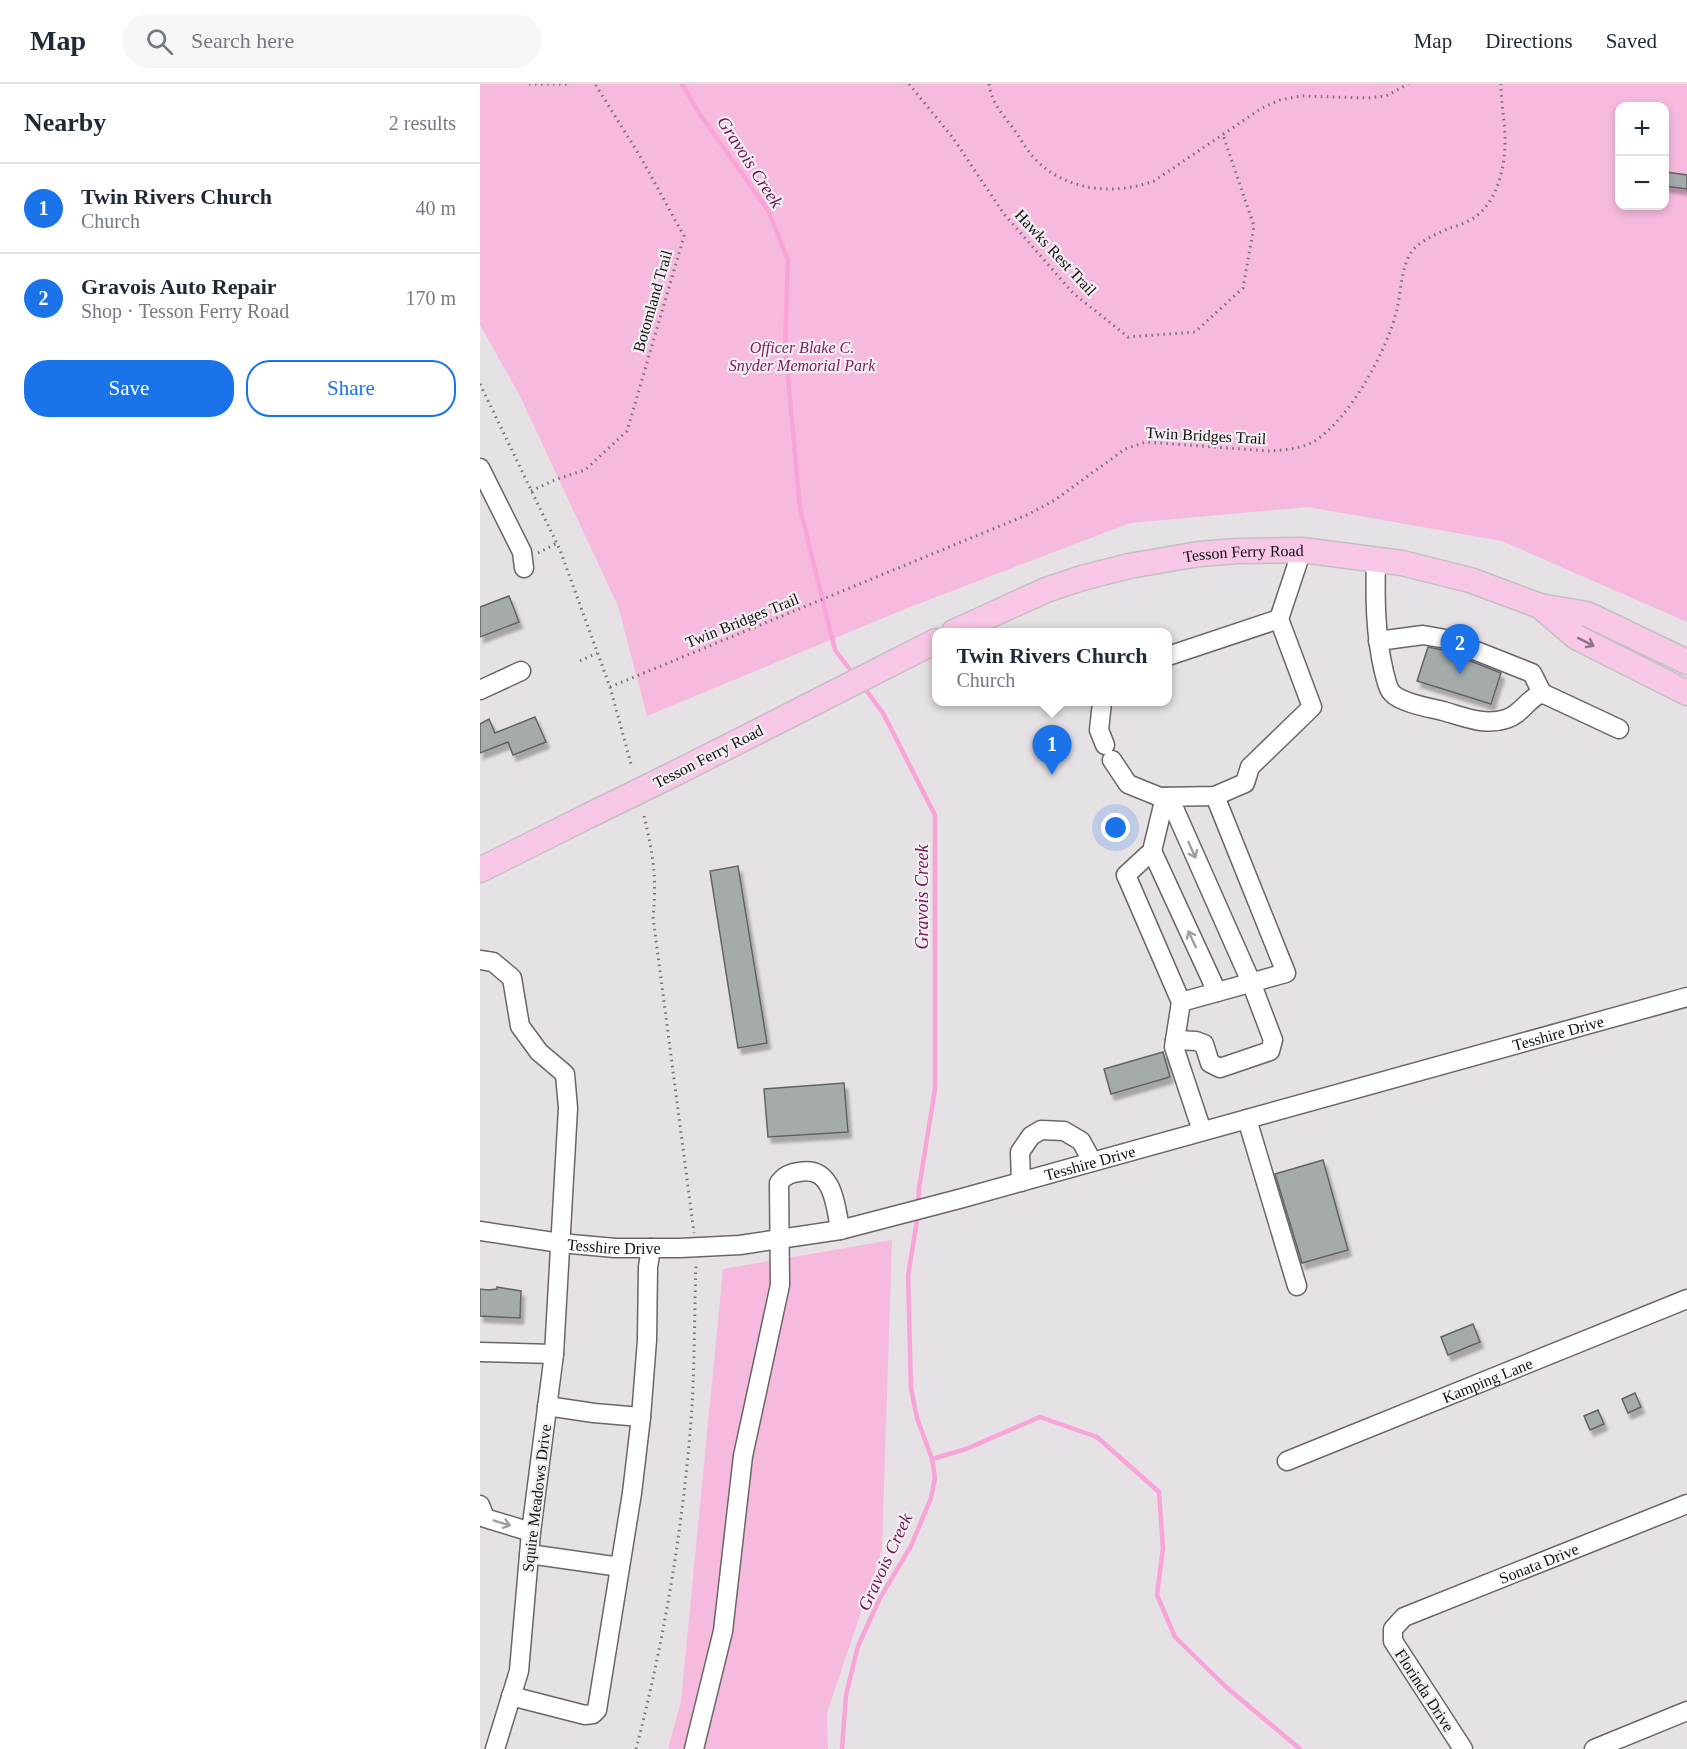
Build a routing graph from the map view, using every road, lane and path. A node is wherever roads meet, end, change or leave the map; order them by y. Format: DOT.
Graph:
graph roads {
  1 [pos="529,84"];
  2 [pos="567,84"];
  3 [pos="595,84"];
  4 [pos="909,84"];
  5 [pos="989,84"];
  6 [pos="1408,84"];
  7 [pos="1501,84"];
  8 [pos="1223,135"];
  9 [pos="480,384"];
  10 [pos="480,468"];
  11 [pos="531,491"];
  12 [pos="557,543"];
  13 [pos="1302,550"];
  14 [pos="538,553"];
  15 [pos="1376,558"];
  16 [pos="524,568"];
  17 [pos="1540,606"];
  18 [pos="1279,619"];
  19 [pos="965,628"];
  20 [pos="1378,641"];
  21 [pos="932,643"];
  22 [pos="598,653"];
  23 [pos="1172,654"];
  24 [pos="580,661"];
  25 [pos="1687,662"];
  26 [pos="521,671"];
  27 [pos="610,687"];
  28 [pos="480,690"];
  29 [pos="1542,693"];
  30 [pos="1687,693"];
  31 [pos="1102,706"];
  32 [pos="1619,729"];
  33 [pos="631,764"];
  34 [pos="1215,796"];
  35 [pos="1164,797"];
  36 [pos="644,816"];
  37 [pos="1152,851"];
  38 [pos="480,870"];
  39 [pos="480,960"];
  40 [pos="1251,982"];
  41 [pos="1217,992"];
  42 [pos="1687,997"];
  43 [pos="1181,1002"];
  44 [pos="1175,1040"];
  45 [pos="1247,1119"];
  46 [pos="1202,1131"];
  47 [pos="1092,1161"];
  48 [pos="1021,1182"];
  49 [pos="840,1230"];
  50 [pos="480,1231"];
  51 [pos="694,1234"];
  52 [pos="780,1240"];
  53 [pos="560,1243"];
  54 [pos="651,1248"];
  55 [pos="696,1258"];
  56 [pos="1298,1286"];
  57 [pos="1687,1299"];
  58 [pos="480,1352"];
  59 [pos="554,1354"];
  60 [pos="547,1406"];
  61 [pos="641,1417"];
  62 [pos="1287,1461"];
  63 [pos="1687,1503"];
  64 [pos="480,1505"];
  65 [pos="531,1532"];
  66 [pos="529,1554"];
  67 [pos="620,1567"];
  68 [pos="1393,1629"];
  69 [pos="511,1696"];
  70 [pos="1687,1711"];
  71 [pos="495,1749"];
  72 [pos="636,1749"];
  73 [pos="694,1749"];
  74 [pos="1463,1749"];
  75 [pos="1594,1749"];
  1 -- 2 [label="path"];
  3 -- 11 [label="path, Botomland Trail"];
  4 -- 8 [label="path, Hawks Rest Trail"];
  5 -- 8 [label="path"];
  6 -- 8 [label="path"];
  7 -- 27 [label="path, Twin Bridges Trail"];
  9 -- 11 [label="path"];
  10 -- 16 [label="street"];
  11 -- 12 [label="path"];
  12 -- 14 [label="path"];
  12 -- 22 [label="path"];
  13 -- 15 [label="main road, Tesson Ferry Road"];
  13 -- 18 [label="street"];
  13 -- 19 [label="main road, Tesson Ferry Road"];
  15 -- 17 [label="main road, Tesson Ferry Road"];
  15 -- 20 [label="street"];
  17 -- 25 [label="main road, Tesson Ferry Road"];
  17 -- 30 [label="main road, Tesson Ferry Road, one-way"];
  18 -- 23 [label="street"];
  18 -- 34 [label="street"];
  20 -- 29 [label="street"];
  20 -- 29 [label="street"];
  21 -- 38 [label="main road, Tesson Ferry Road, bridge"];
  22 -- 24 [label="path"];
  22 -- 27 [label="path"];
  26 -- 28 [label="street"];
  27 -- 33 [label="path"];
  29 -- 32 [label="street"];
  31 -- 35 [label="street"];
  34 -- 35 [label="street"];
  34 -- 40 [label="street"];
  35 -- 37 [label="street"];
  35 -- 40 [label="street, one-way"];
  36 -- 51 [label="path"];
  41 -- 37 [label="street, one-way"];
  37 -- 43 [label="street"];
  39 -- 53 [label="street, Squire Meadows Drive"];
  40 -- 41 [label="street"];
  40 -- 44 [label="street"];
  41 -- 43 [label="street"];
  42 -- 45 [label="street, Tesshire Drive"];
  43 -- 44 [label="street"];
  44 -- 46 [label="street"];
  45 -- 46 [label="street, Tesshire Drive"];
  45 -- 56 [label="street"];
  46 -- 47 [label="street, Tesshire Drive"];
  47 -- 48 [label="street, Tesshire Drive"];
  47 -- 48 [label="street"];
  48 -- 49 [label="street, Tesshire Drive"];
  49 -- 52 [label="street, Tesshire Drive"];
  49 -- 52 [label="street"];
  50 -- 53 [label="street, Tesshire Drive"];
  52 -- 54 [label="street, Tesshire Drive"];
  52 -- 73 [label="street"];
  53 -- 54 [label="street, Tesshire Drive"];
  53 -- 59 [label="street, Squire Meadows Drive"];
  54 -- 61 [label="street"];
  55 -- 72 [label="path"];
  57 -- 62 [label="street, Kamping Lane"];
  58 -- 59 [label="street"];
  59 -- 60 [label="street, Squire Meadows Drive"];
  60 -- 61 [label="street"];
  60 -- 65 [label="street, Squire Meadows Drive"];
  61 -- 67 [label="street"];
  63 -- 68 [label="street, Sonata Drive"];
  64 -- 65 [label="street, one-way"];
  65 -- 66 [label="street, Squire Meadows Drive"];
  66 -- 67 [label="street"];
  66 -- 69 [label="street, Squire Meadows Drive"];
  67 -- 69 [label="street"];
  68 -- 74 [label="street, Florinda Drive"];
  69 -- 71 [label="street, Squire Meadows Drive"];
  70 -- 75 [label="street"];
}
